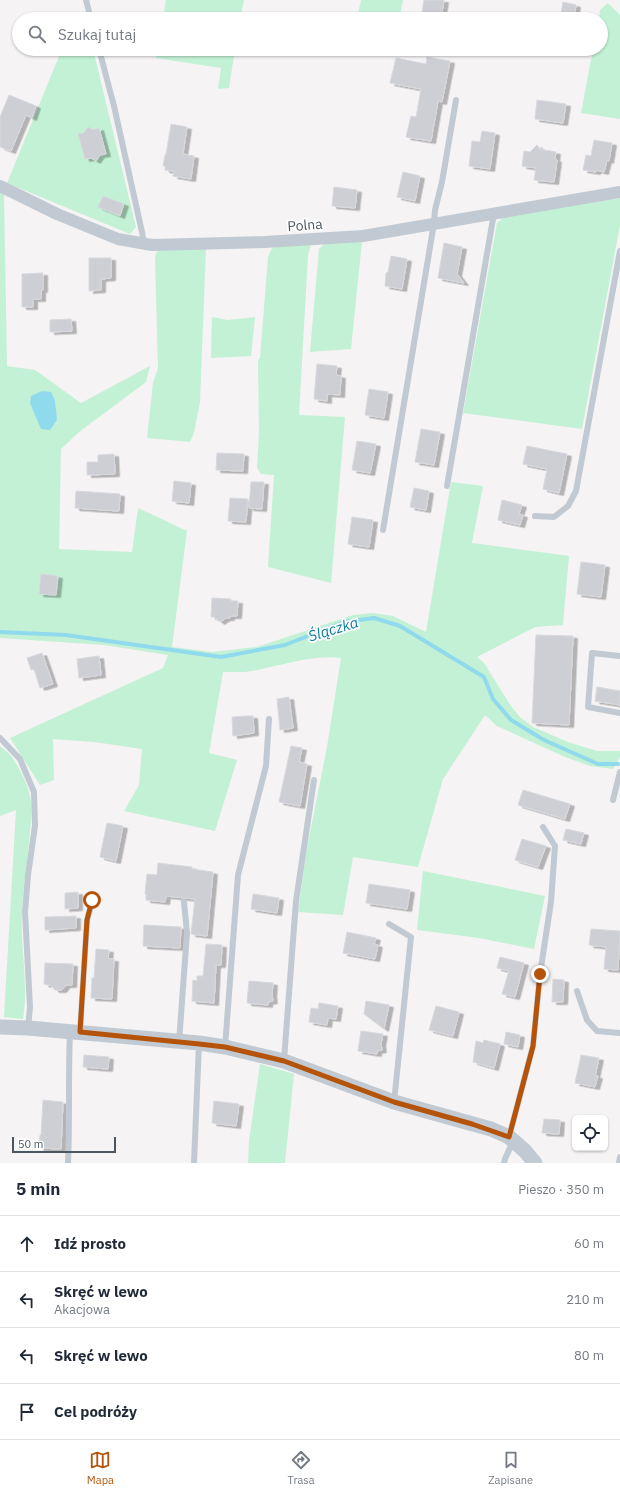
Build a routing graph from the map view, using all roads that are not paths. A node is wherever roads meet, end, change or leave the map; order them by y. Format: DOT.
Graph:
graph roads {
  1 [pos="86,0"];
  2 [pos="89,12"];
  3 [pos="101,56"];
  4 [pos="456,100"];
  5 [pos="0,186"];
  6 [pos="620,192"];
  7 [pos="494,213"];
  8 [pos="434,223"];
  9 [pos="144,243"];
  10 [pos="620,251"];
  11 [pos="447,486"];
  12 [pos="535,516"];
  13 [pos="383,530"];
  14 [pos="620,656"];
  15 [pos="620,713"];
  16 [pos="269,718"];
  17 [pos="0,738"];
  18 [pos="620,772"];
  19 [pos="314,780"];
  20 [pos="613,800"];
  21 [pos="543,827"];
  22 [pos="92,900"];
  23 [pos="184,902"];
  24 [pos="389,924"];
  25 [pos="577,990"];
  26 [pos="0,1027"];
  27 [pos="28,1028"];
  28 [pos="75,1032"];
  29 [pos="620,1033"];
  30 [pos="180,1042"];
  31 [pos="199,1044"];
  32 [pos="225,1047"];
  33 [pos="284,1061"];
  34 [pos="394,1102"];
  35 [pos="511,1139"];
  36 [pos="620,1156"];
  37 [pos="68,1163"];
  38 [pos="194,1163"];
  39 [pos="504,1163"];
  40 [pos="535,1163"];
  41 [pos="619,1163"];
  1 -- 2 [label="lane"];
  3 -- 9 [label="lane"];
  4 -- 8 [label="lane"];
  5 -- 9 [label="street, Polna"];
  6 -- 7 [label="street, Polna"];
  7 -- 8 [label="street, Polna"];
  7 -- 11 [label="lane"];
  8 -- 9 [label="street, Polna"];
  8 -- 13 [label="lane"];
  10 -- 12 [label="lane"];
  14 -- 15 [label="lane"];
  16 -- 32 [label="lane"];
  17 -- 27 [label="lane"];
  18 -- 20 [label="lane"];
  19 -- 33 [label="lane"];
  21 -- 35 [label="lane"];
  22 -- 28 [label="lane"];
  23 -- 30 [label="lane"];
  24 -- 34 [label="lane"];
  25 -- 29 [label="lane"];
  26 -- 27 [label="street"];
  27 -- 28 [label="street"];
  28 -- 30 [label="street"];
  28 -- 37 [label="lane"];
  30 -- 31 [label="street"];
  31 -- 32 [label="street"];
  31 -- 38 [label="lane"];
  32 -- 33 [label="street"];
  33 -- 34 [label="street"];
  34 -- 35 [label="street"];
  35 -- 39 [label="lane"];
  35 -- 40 [label="street"];
  36 -- 41 [label="lane"];
}
